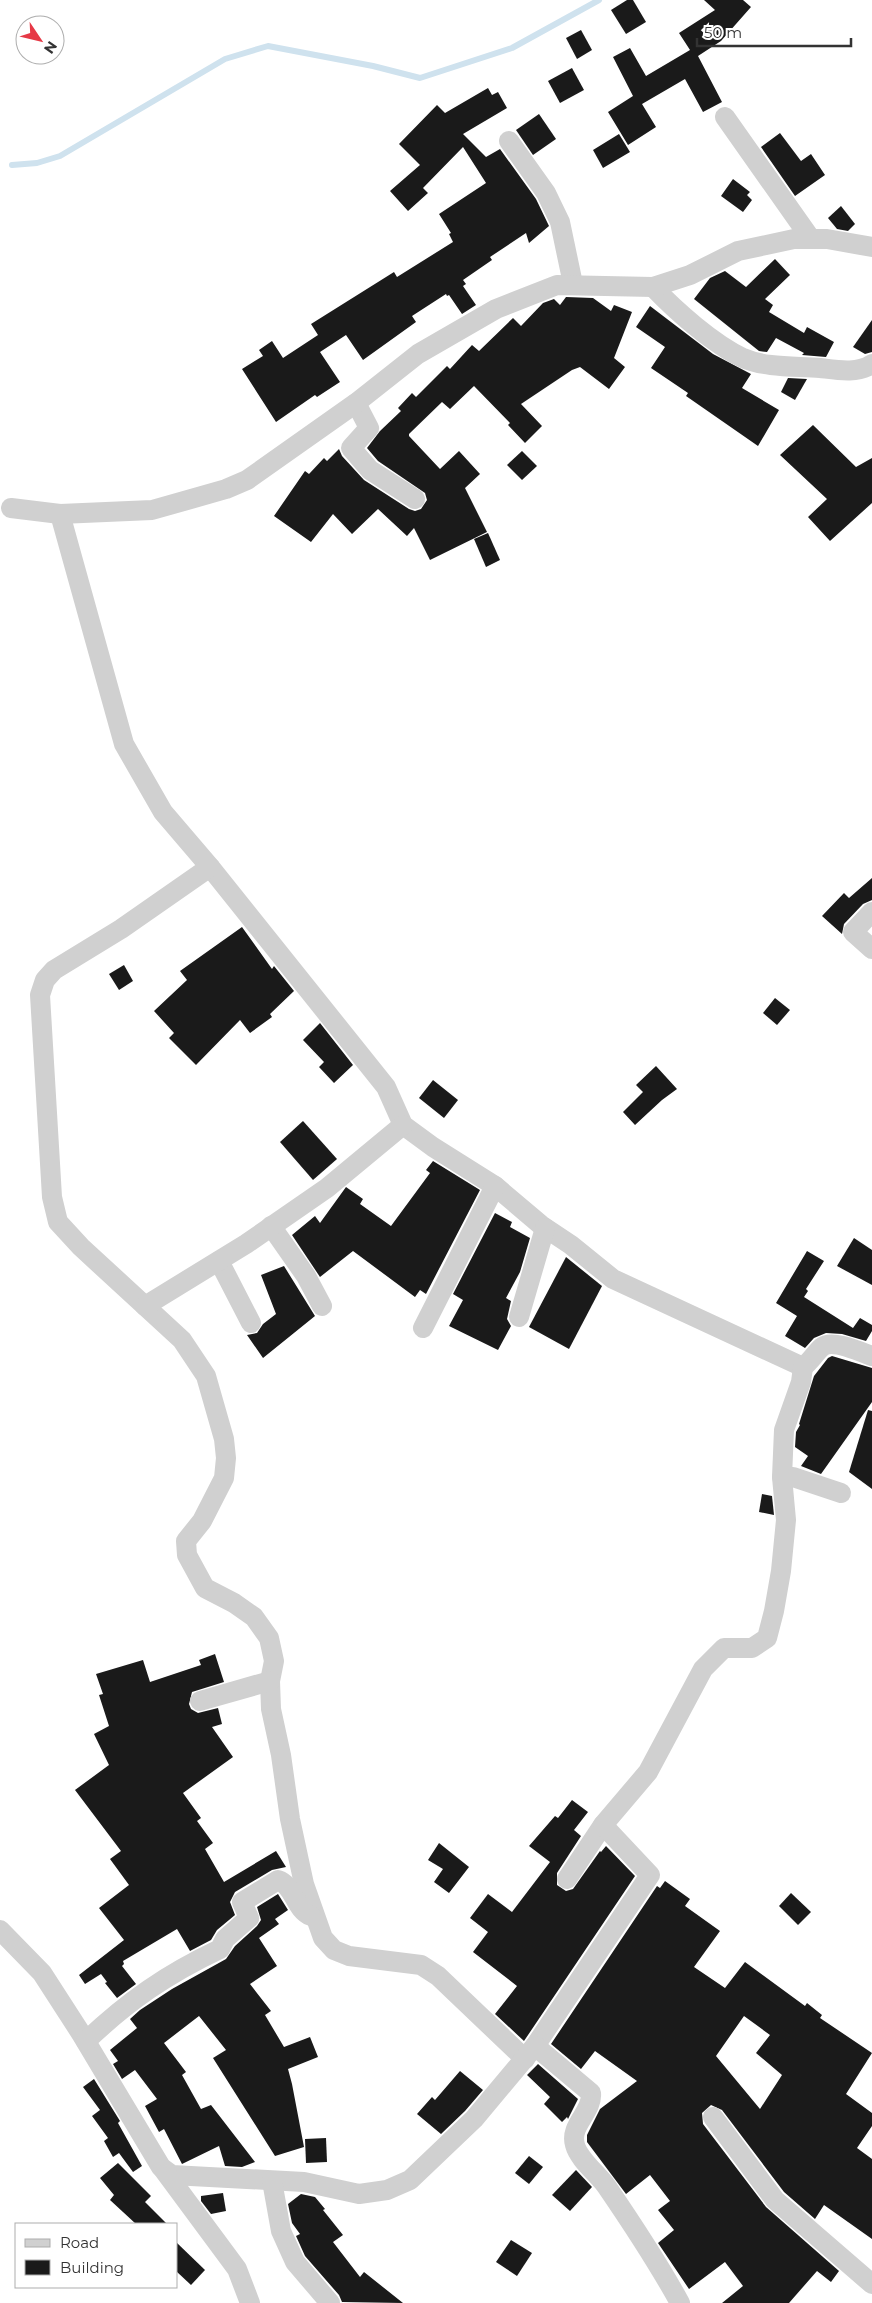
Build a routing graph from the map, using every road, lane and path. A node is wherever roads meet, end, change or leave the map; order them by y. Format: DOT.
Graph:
graph roads {
  1 [pos="725,117"];
  2 [pos="509,141"];
  3 [pos="811,239"];
  4 [pos="872,247"];
  5 [pos="573,284"];
  6 [pos="653,287"];
  7 [pos="872,364"];
  8 [pos="356,403"];
  9 [pos="414,499"];
  10 [pos="11,508"];
  11 [pos="60,514"];
  12 [pos="210,867"];
  13 [pos="872,912"];
  14 [pos="872,949"];
  15 [pos="403,1125"];
  16 [pos="495,1186"];
  17 [pos="271,1226"];
  18 [pos="545,1228"];
  19 [pos="219,1260"];
  20 [pos="145,1306"];
  21 [pos="322,1306"];
  22 [pos="519,1317"];
  23 [pos="251,1323"];
  24 [pos="423,1328"];
  25 [pos="872,1356"];
  26 [pos="803,1367"];
  27 [pos="782,1478"];
  28 [pos="841,1493"];
  29 [pos="270,1681"];
  30 [pos="200,1701"];
  31 [pos="603,1825"];
  32 [pos="567,1879"];
  33 [pos="316,1918"];
  34 [pos="0,1930"];
  35 [pos="86,2040"];
  36 [pos="530,2053"];
  37 [pos="713,2117"];
  38 [pos="161,2167"];
  39 [pos="272,2182"];
  40 [pos="872,2284"];
  41 [pos="250,2303"];
  42 [pos="330,2303"];
  43 [pos="680,2303"];
  1 -- 3 [label="street"];
  2 -- 5 [label="street"];
  3 -- 4 [label="street"];
  3 -- 6 [label="street"];
  5 -- 6 [label="street"];
  5 -- 8 [label="street"];
  6 -- 7 [label="street"];
  8 -- 9 [label="street"];
  8 -- 11 [label="street"];
  10 -- 11 [label="street"];
  11 -- 12 [label="street"];
  12 -- 15 [label="street"];
  12 -- 20 [label="street"];
  13 -- 14 [label="street"];
  15 -- 16 [label="street"];
  15 -- 17 [label="street"];
  16 -- 18 [label="street"];
  16 -- 24 [label="street"];
  17 -- 19 [label="street"];
  17 -- 21 [label="street"];
  18 -- 22 [label="street"];
  18 -- 26 [label="street"];
  19 -- 20 [label="street"];
  19 -- 23 [label="street"];
  20 -- 29 [label="street"];
  25 -- 26 [label="street"];
  26 -- 27 [label="street"];
  27 -- 28 [label="street"];
  27 -- 31 [label="street"];
  29 -- 30 [label="street"];
  29 -- 33 [label="street"];
  31 -- 32 [label="street"];
  31 -- 36 [label="street"];
  33 -- 35 [label="street"];
  33 -- 36 [label="street"];
  34 -- 35 [label="street"];
  35 -- 38 [label="street"];
  36 -- 39 [label="street"];
  36 -- 43 [label="street"];
  37 -- 40 [label="street"];
  38 -- 39 [label="street"];
  38 -- 41 [label="street"];
  39 -- 42 [label="street"];
}
